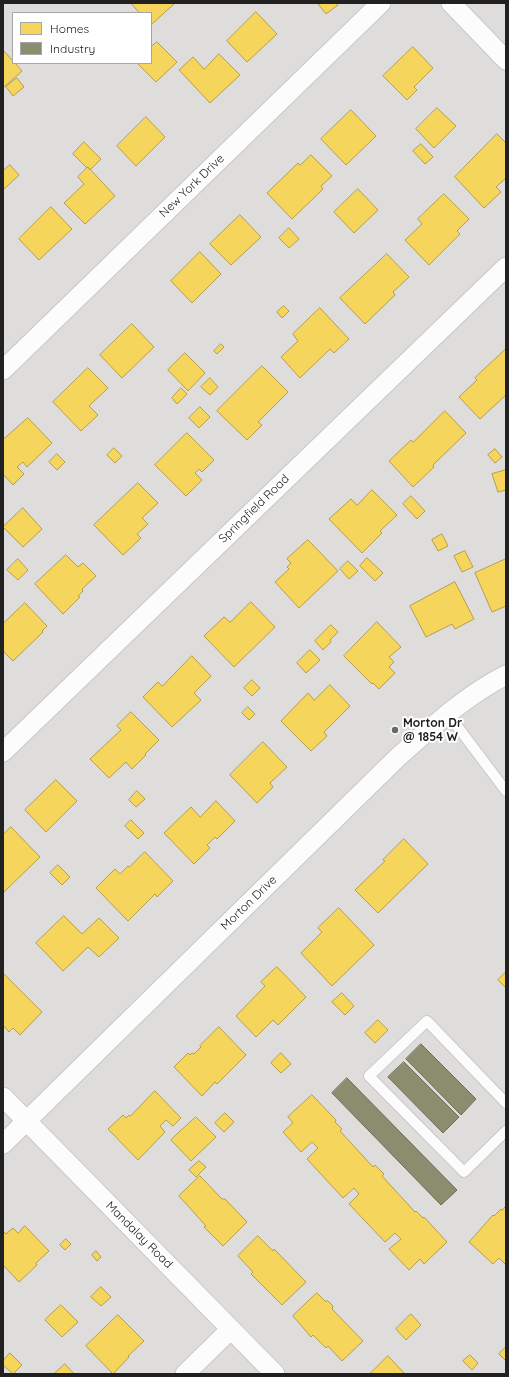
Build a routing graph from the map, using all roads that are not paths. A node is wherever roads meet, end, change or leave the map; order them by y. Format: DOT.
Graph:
graph roads {
  1 [pos="381,3"];
  2 [pos="451,3"];
  3 [pos="506,60"];
  4 [pos="506,267"];
  5 [pos="3,370"];
  6 [pos="506,675"];
  7 [pos="448,714"];
  8 [pos="3,752"];
  9 [pos="506,791"];
  10 [pos="3,1097"];
  11 [pos="506,1103"];
  12 [pos="27,1121"];
  13 [pos="506,1131"];
  14 [pos="3,1144"];
  15 [pos="231,1329"];
  16 [pos="185,1374"];
  17 [pos="275,1374"];
  1 -- 5 [label="street, New York Drive"];
  2 -- 3 [label="street"];
  4 -- 8 [label="street, Springfield Road"];
  6 -- 7 [label="street, Morton Drive"];
  7 -- 9 [label="lane"];
  7 -- 12 [label="street, Morton Drive"];
  10 -- 12 [label="street, Mandalay Road"];
  11 -- 13 [label="lane"];
  12 -- 14 [label="street, Morton Drive"];
  12 -- 15 [label="street, Mandalay Road"];
  15 -- 16 [label="street"];
  15 -- 17 [label="street, Mandalay Road"];
}
